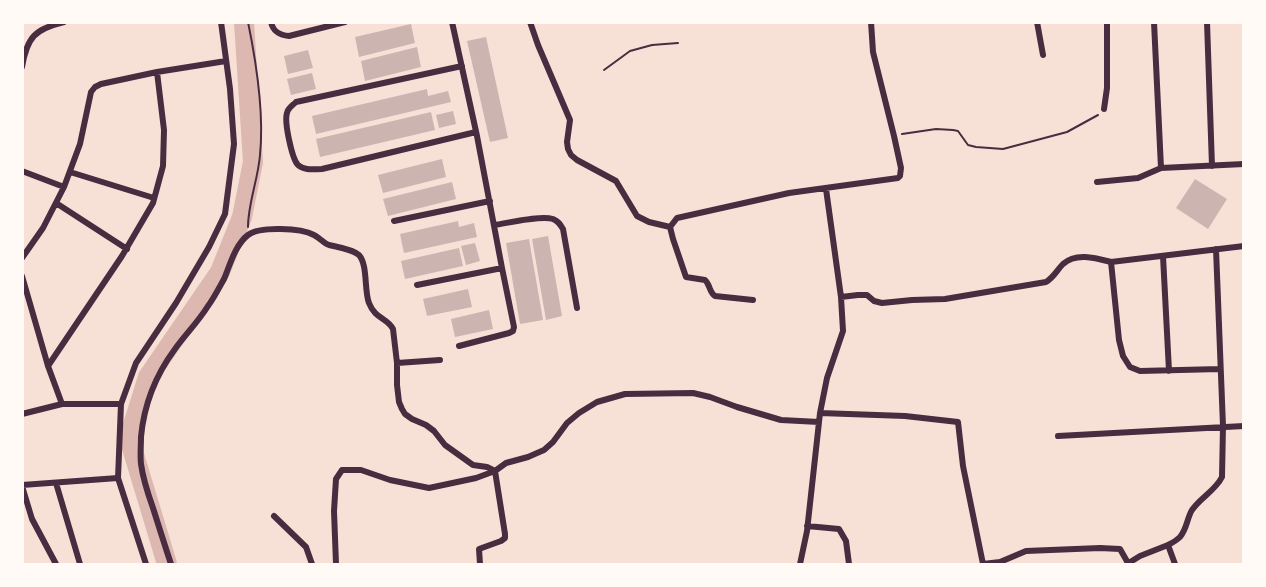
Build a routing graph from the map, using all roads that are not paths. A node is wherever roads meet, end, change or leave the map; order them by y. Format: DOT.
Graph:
graph roads {
  1 [pos="64,22"];
  2 [pos="220,22"];
  3 [pos="271,22"];
  4 [pos="345,22"];
  5 [pos="452,22"];
  6 [pos="530,22"];
  7 [pos="870,22"];
  8 [pos="1037,22"];
  9 [pos="1107,22"];
  10 [pos="1154,22"];
  11 [pos="1207,22"];
  12 [pos="1043,55"];
  13 [pos="226,61"];
  14 [pos="462,66"];
  15 [pos="22,67"];
  16 [pos="157,72"];
  17 [pos="1104,109"];
  18 [pos="476,132"];
  19 [pos="1244,164"];
  20 [pos="1212,166"];
  21 [pos="1161,168"];
  22 [pos="22,171"];
  23 [pos="70,172"];
  24 [pos="1097,182"];
  25 [pos="64,187"];
  26 [pos="826,189"];
  27 [pos="154,198"];
  28 [pos="490,201"];
  29 [pos="56,203"];
  30 [pos="394,221"];
  31 [pos="494,225"];
  32 [pos="670,227"];
  33 [pos="1244,246"];
  34 [pos="127,249"];
  35 [pos="1216,249"];
  36 [pos="1163,256"];
  37 [pos="22,258"];
  38 [pos="1111,262"];
  39 [pos="502,268"];
  40 [pos="22,276"];
  41 [pos="417,285"];
  42 [pos="841,297"];
  43 [pos="753,300"];
  44 [pos="577,308"];
  45 [pos="459,346"];
  46 [pos="440,360"];
  47 [pos="397,363"];
  48 [pos="48,366"];
  49 [pos="1220,369"];
  50 [pos="1169,371"];
  51 [pos="62,404"];
  52 [pos="121,404"];
  53 [pos="820,413"];
  54 [pos="22,414"];
  55 [pos="819,422"];
  56 [pos="1223,426"];
  57 [pos="1244,426"];
  58 [pos="1058,436"];
  59 [pos="495,471"];
  60 [pos="118,478"];
  61 [pos="56,483"];
  62 [pos="22,486"];
  63 [pos="274,516"];
  64 [pos="807,526"];
  65 [pos="1168,545"];
  66 [pos="56,564"];
  67 [pos="80,564"];
  68 [pos="146,564"];
  69 [pos="171,564"];
  70 [pos="312,564"];
  71 [pos="336,564"];
  72 [pos="480,564"];
  73 [pos="800,564"];
  74 [pos="849,564"];
  75 [pos="1127,564"];
  76 [pos="1175,564"];
  1 -- 15 [label="street"];
  2 -- 13 [label="street"];
  3 -- 4 [label="street"];
  5 -- 14 [label="street"];
  6 -- 32 [label="street"];
  7 -- 26 [label="street"];
  8 -- 12 [label="street"];
  9 -- 17 [label="street"];
  10 -- 21 [label="street"];
  11 -- 20 [label="street"];
  13 -- 16 [label="street"];
  13 -- 52 [label="street"];
  14 -- 18 [label="street"];
  14 -- 18 [label="street"];
  16 -- 23 [label="street"];
  16 -- 27 [label="street"];
  18 -- 28 [label="street"];
  19 -- 20 [label="street"];
  20 -- 21 [label="street"];
  21 -- 24 [label="street"];
  22 -- 25 [label="street"];
  23 -- 25 [label="street"];
  23 -- 27 [label="street"];
  25 -- 29 [label="street"];
  26 -- 32 [label="street"];
  26 -- 42 [label="street"];
  27 -- 34 [label="street"];
  28 -- 30 [label="street"];
  28 -- 31 [label="street"];
  29 -- 34 [label="street"];
  29 -- 37 [label="street"];
  31 -- 39 [label="street"];
  31 -- 44 [label="street"];
  32 -- 43 [label="street"];
  33 -- 35 [label="street"];
  34 -- 48 [label="street"];
  35 -- 36 [label="street"];
  35 -- 49 [label="street"];
  36 -- 38 [label="street"];
  36 -- 50 [label="street"];
  38 -- 42 [label="street"];
  38 -- 50 [label="street"];
  39 -- 41 [label="street"];
  39 -- 45 [label="street"];
  40 -- 48 [label="street"];
  42 -- 53 [label="street"];
  46 -- 47 [label="street"];
  47 -- 59 [label="street"];
  47 -- 69 [label="street"];
  48 -- 51 [label="street"];
  49 -- 50 [label="street"];
  49 -- 56 [label="street"];
  51 -- 52 [label="street"];
  51 -- 54 [label="street"];
  52 -- 60 [label="street"];
  53 -- 55 [label="street"];
  53 -- 75 [label="street"];
  55 -- 59 [label="street"];
  55 -- 64 [label="street"];
  56 -- 57 [label="street"];
  56 -- 58 [label="street"];
  56 -- 65 [label="street"];
  59 -- 71 [label="street"];
  59 -- 72 [label="street"];
  60 -- 61 [label="street"];
  60 -- 68 [label="street"];
  61 -- 62 [label="street"];
  61 -- 67 [label="street"];
  62 -- 66 [label="street"];
  63 -- 70 [label="street"];
  64 -- 73 [label="street"];
  64 -- 74 [label="street"];
  65 -- 75 [label="street"];
  65 -- 76 [label="street"];
}
